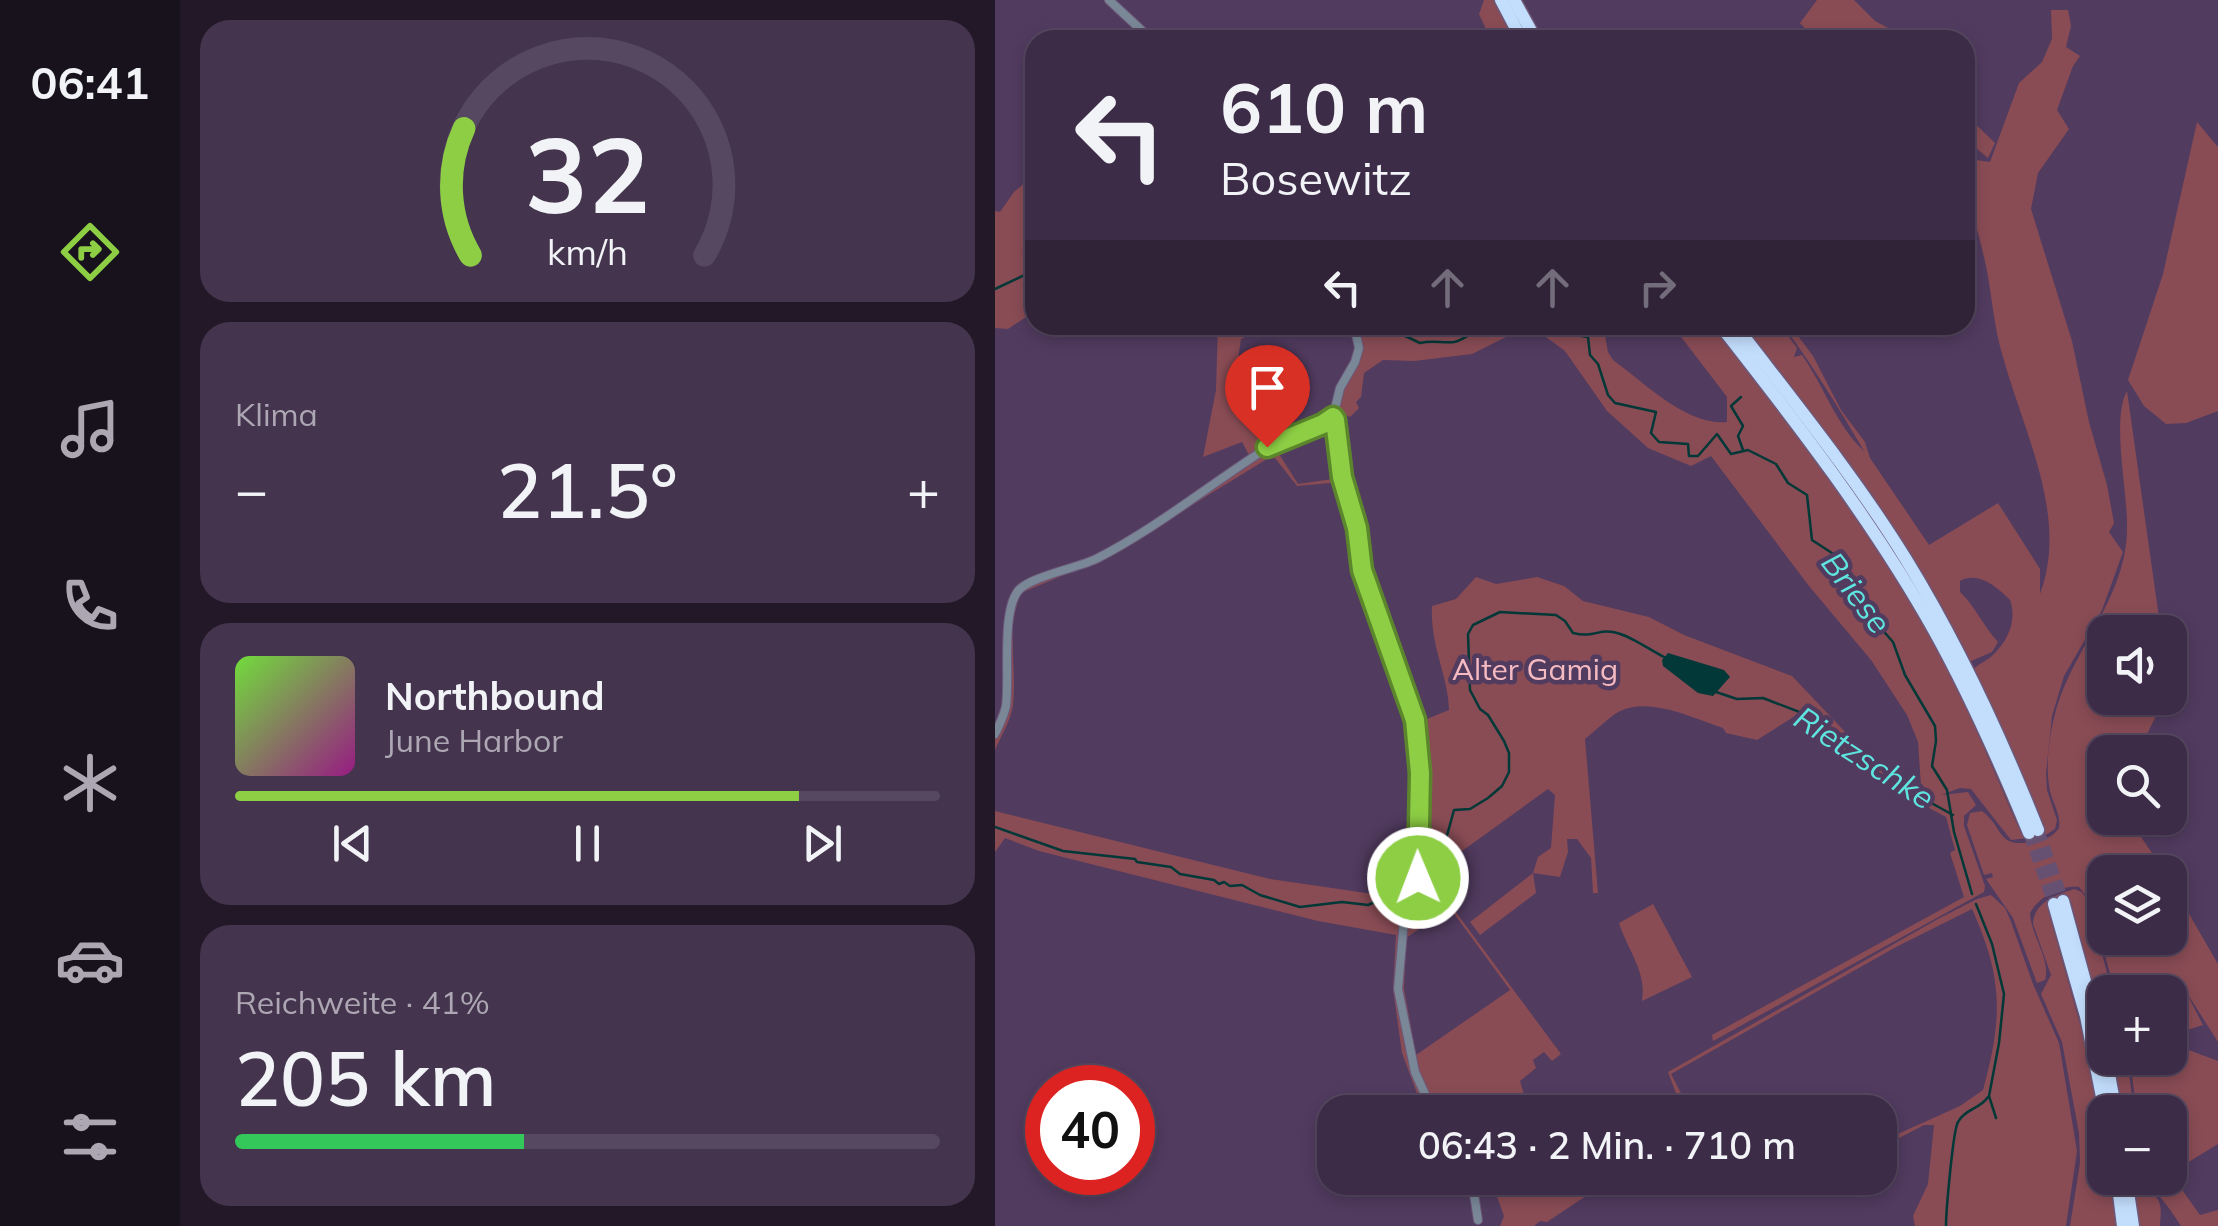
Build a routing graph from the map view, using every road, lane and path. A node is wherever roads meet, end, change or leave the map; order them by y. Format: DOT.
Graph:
graph roads {
  1 [pos="1109,0"];
  2 [pos="1501,0"];
  3 [pos="1514,0"];
  4 [pos="1141,30"];
  5 [pos="1517,30"];
  6 [pos="1530,30"];
  7 [pos="1356,335"];
  8 [pos="1728,335"];
  9 [pos="1743,335"];
  10 [pos="1333,417"];
  11 [pos="995,734"];
  12 [pos="2087,996"];
  13 [pos="2087,1021"];
  14 [pos="1425,1095"];
  15 [pos="1474,1195"];
  16 [pos="2119,1195"];
  17 [pos="2129,1195"];
  18 [pos="1478,1220"];
  19 [pos="1469,1226"];
  20 [pos="1487,1226"];
  21 [pos="2123,1226"];
  22 [pos="2133,1226"];
  1 -- 4 [label="street"];
  2 -- 5 [label="highway"];
  3 -- 6 [label="highway"];
  7 -- 10 [label="street"];
  8 -- 9 [label="highway"];
  10 -- 11 [label="street"];
  10 -- 14 [label="street"];
  12 -- 13 [label="highway"];
  15 -- 18 [label="street"];
  16 -- 21 [label="highway"];
  17 -- 22 [label="highway"];
  18 -- 19 [label="street"];
  18 -- 20 [label="street"];
}
